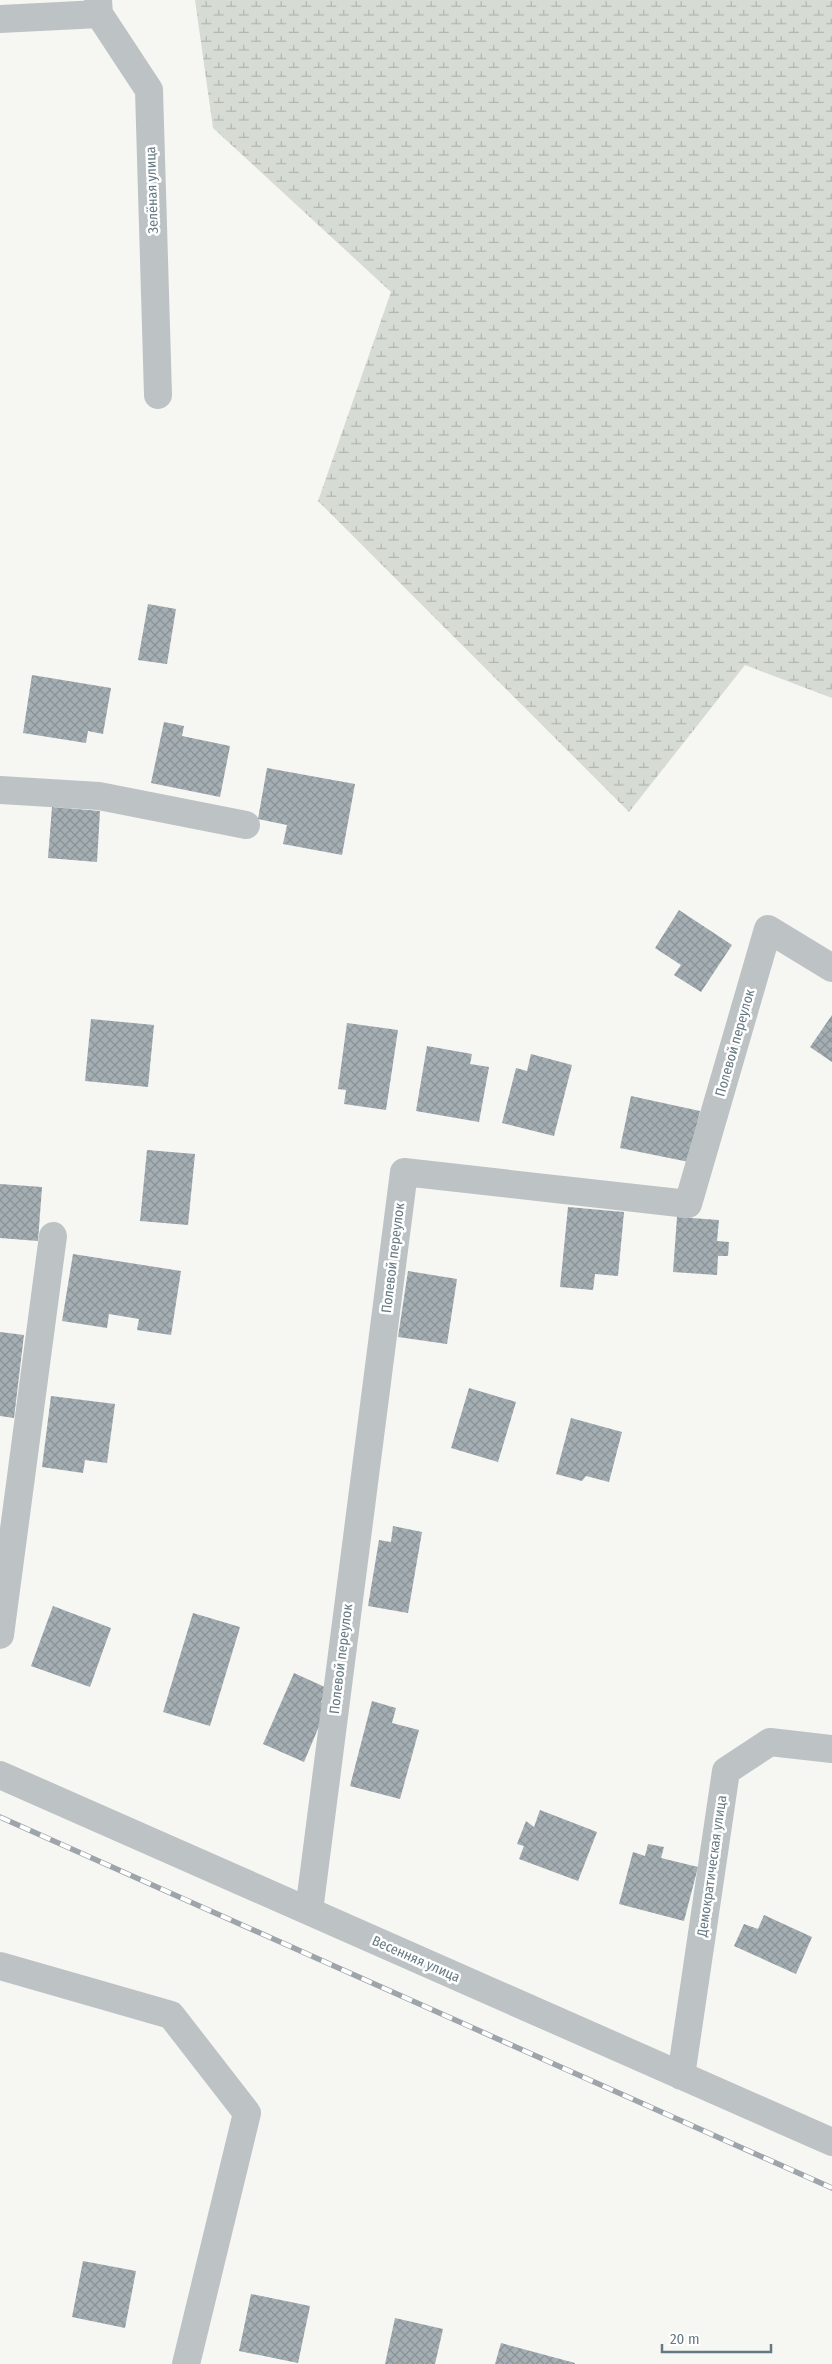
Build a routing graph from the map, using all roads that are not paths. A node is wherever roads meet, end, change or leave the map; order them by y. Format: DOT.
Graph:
graph roads {
  1 [pos="98,7"];
  2 [pos="0,19"];
  3 [pos="158,395"];
  4 [pos="0,790"];
  5 [pos="246,825"];
  6 [pos="832,968"];
  7 [pos="53,1236"];
  8 [pos="0,1635"];
  9 [pos="832,1749"];
  10 [pos="0,1775"];
  11 [pos="309,1911"];
  12 [pos="0,1966"];
  13 [pos="681,2076"];
  14 [pos="832,2142"];
  15 [pos="186,2364"];
  1 -- 2 [label="street"];
  1 -- 3 [label="street, Зелёная улица"];
  4 -- 5 [label="street"];
  6 -- 11 [label="street, Полевой переулок"];
  7 -- 8 [label="street"];
  9 -- 13 [label="street, Демократическая улица"];
  10 -- 11 [label="street, Весенняя улица"];
  11 -- 13 [label="street, Весенняя улица"];
  12 -- 15 [label="street"];
  13 -- 14 [label="street, Весенняя улица"];
}
